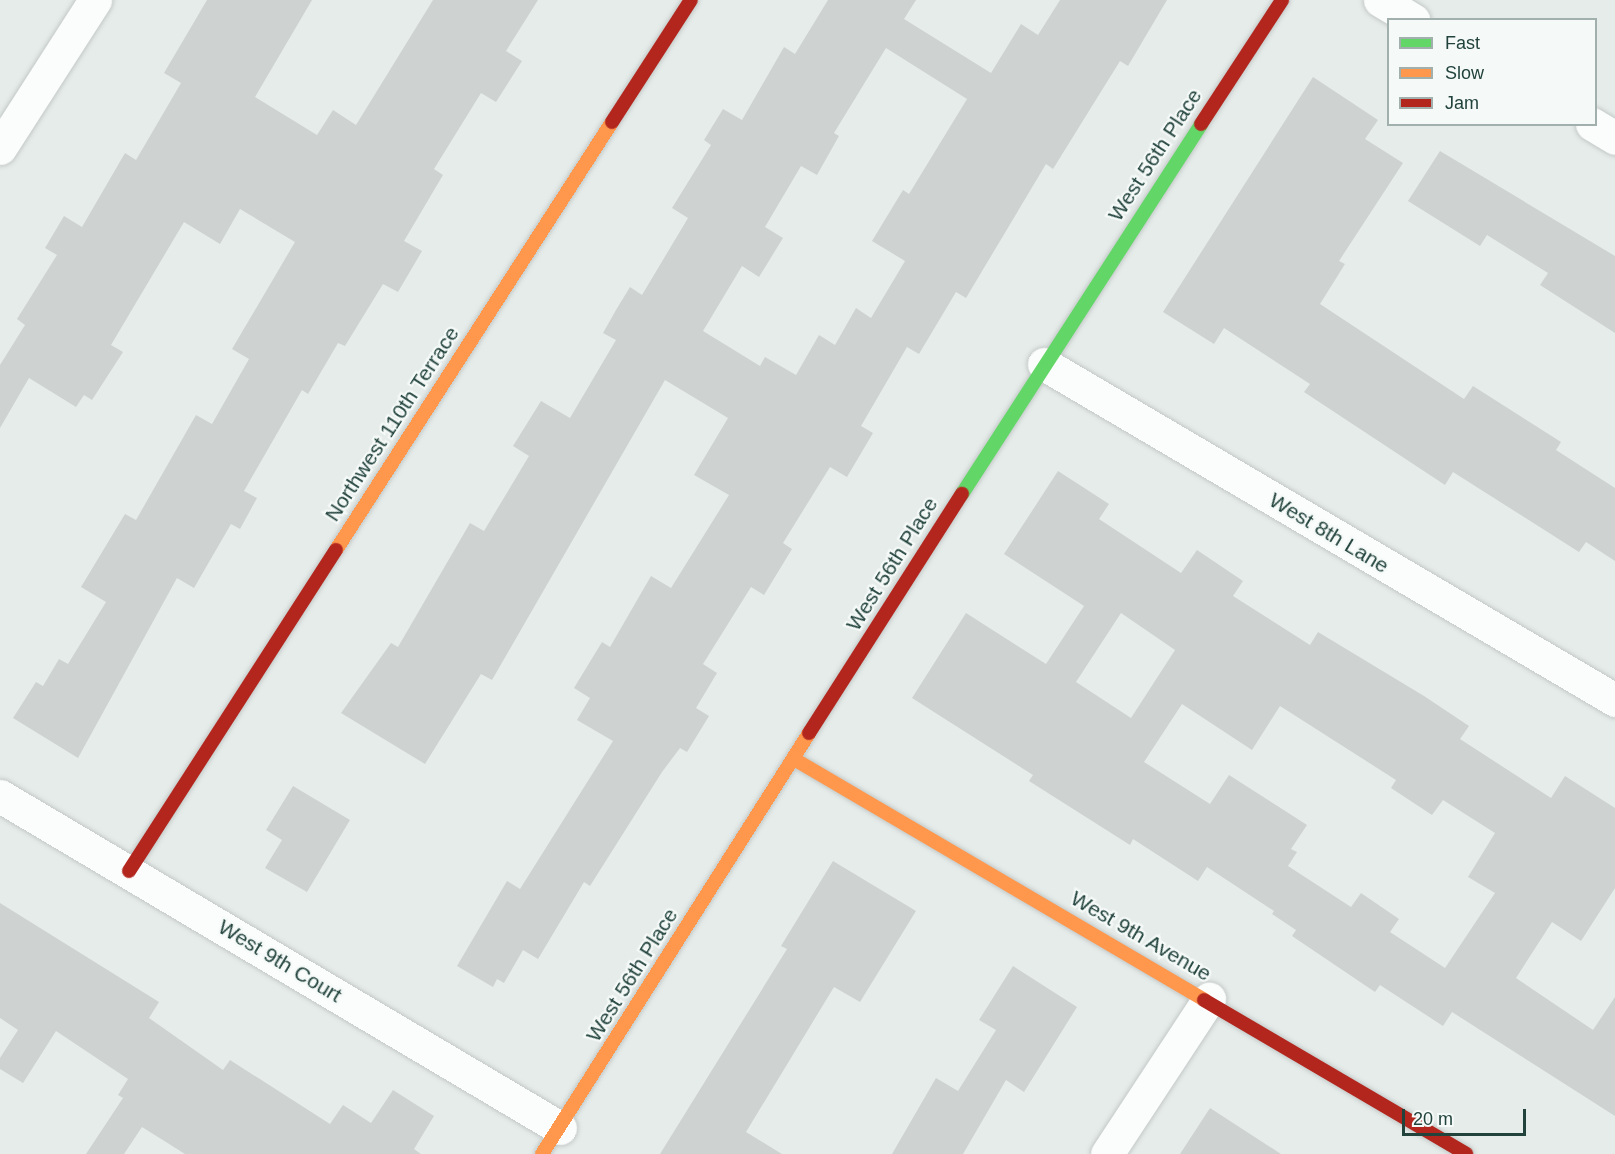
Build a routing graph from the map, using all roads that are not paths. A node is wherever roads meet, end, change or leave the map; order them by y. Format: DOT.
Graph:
graph roads {
  1 [pos="95,0"];
  2 [pos="691,0"];
  3 [pos="1282,0"];
  4 [pos="1380,0"];
  5 [pos="1410,18"];
  6 [pos="1595,126"];
  7 [pos="1615,138"];
  8 [pos="0,148"];
  9 [pos="1044,364"];
  10 [pos="1615,700"];
  11 [pos="794,759"];
  12 [pos="0,796"];
  13 [pos="129,871"];
  14 [pos="1209,999"];
  15 [pos="551,1141"];
  16 [pos="1107,1154"];
  17 [pos="1466,1154"];
  1 -- 8 [label="street"];
  2 -- 13 [label="street, Northwest 110th Terrace"];
  3 -- 9 [label="street, West 56th Place"];
  4 -- 5 [label="street"];
  6 -- 7 [label="street"];
  9 -- 10 [label="street, West 8th Lane"];
  9 -- 11 [label="street, West 56th Place"];
  11 -- 14 [label="street, West 9th Avenue"];
  11 -- 15 [label="street, West 56th Place"];
  12 -- 13 [label="street, West 9th Court"];
  13 -- 15 [label="street, West 9th Court"];
  14 -- 16 [label="street"];
  14 -- 17 [label="street, West 9th Avenue"];
}
